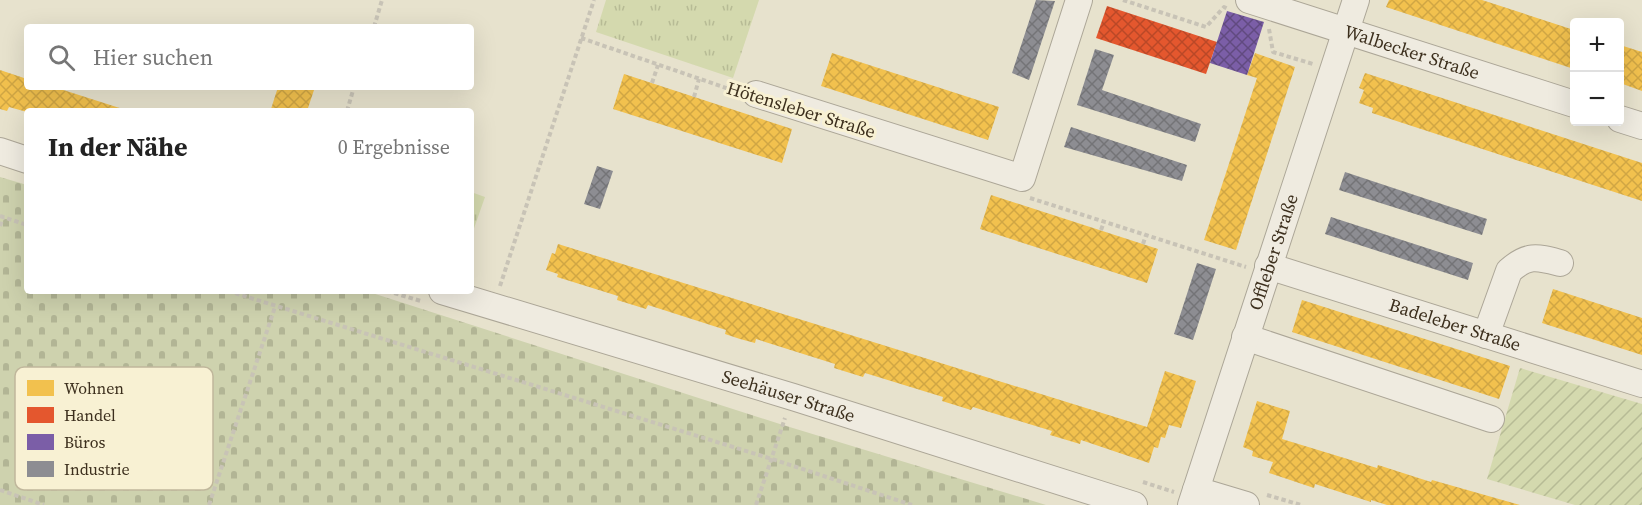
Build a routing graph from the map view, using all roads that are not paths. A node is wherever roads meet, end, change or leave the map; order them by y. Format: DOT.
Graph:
graph roads {
  1 [pos="1079,0"];
  2 [pos="1356,0"];
  3 [pos="1242,5"];
  4 [pos="1346,31"];
  5 [pos="756,94"];
  6 [pos="1570,102"];
  7 [pos="1624,120"];
  8 [pos="1642,126"];
  9 [pos="0,151"];
  10 [pos="24,159"];
  11 [pos="1560,264"];
  12 [pos="1266,270"];
  13 [pos="452,294"];
  14 [pos="1486,335"];
  15 [pos="1245,337"];
  16 [pos="1642,384"];
  17 [pos="1491,419"];
  18 [pos="1193,497"];
  19 [pos="1134,505"];
  20 [pos="1246,505"];
  1 -- 5 [label="street, Hötensleber Straße"];
  2 -- 4 [label="street, Offleber Straße"];
  3 -- 4 [label="street, Walbecker Straße"];
  4 -- 6 [label="street, Walbecker Straße"];
  4 -- 12 [label="street, Offleber Straße"];
  7 -- 8 [label="street"];
  9 -- 10 [label="street"];
  11 -- 14 [label="street"];
  12 -- 14 [label="street, Badeleber Straße"];
  12 -- 15 [label="street, Offleber Straße"];
  13 -- 19 [label="street, Seehäuser Straße"];
  14 -- 16 [label="street, Badeleber Straße"];
  15 -- 17 [label="street"];
  15 -- 18 [label="street, Offleber Straße"];
  18 -- 20 [label="street"];
}
